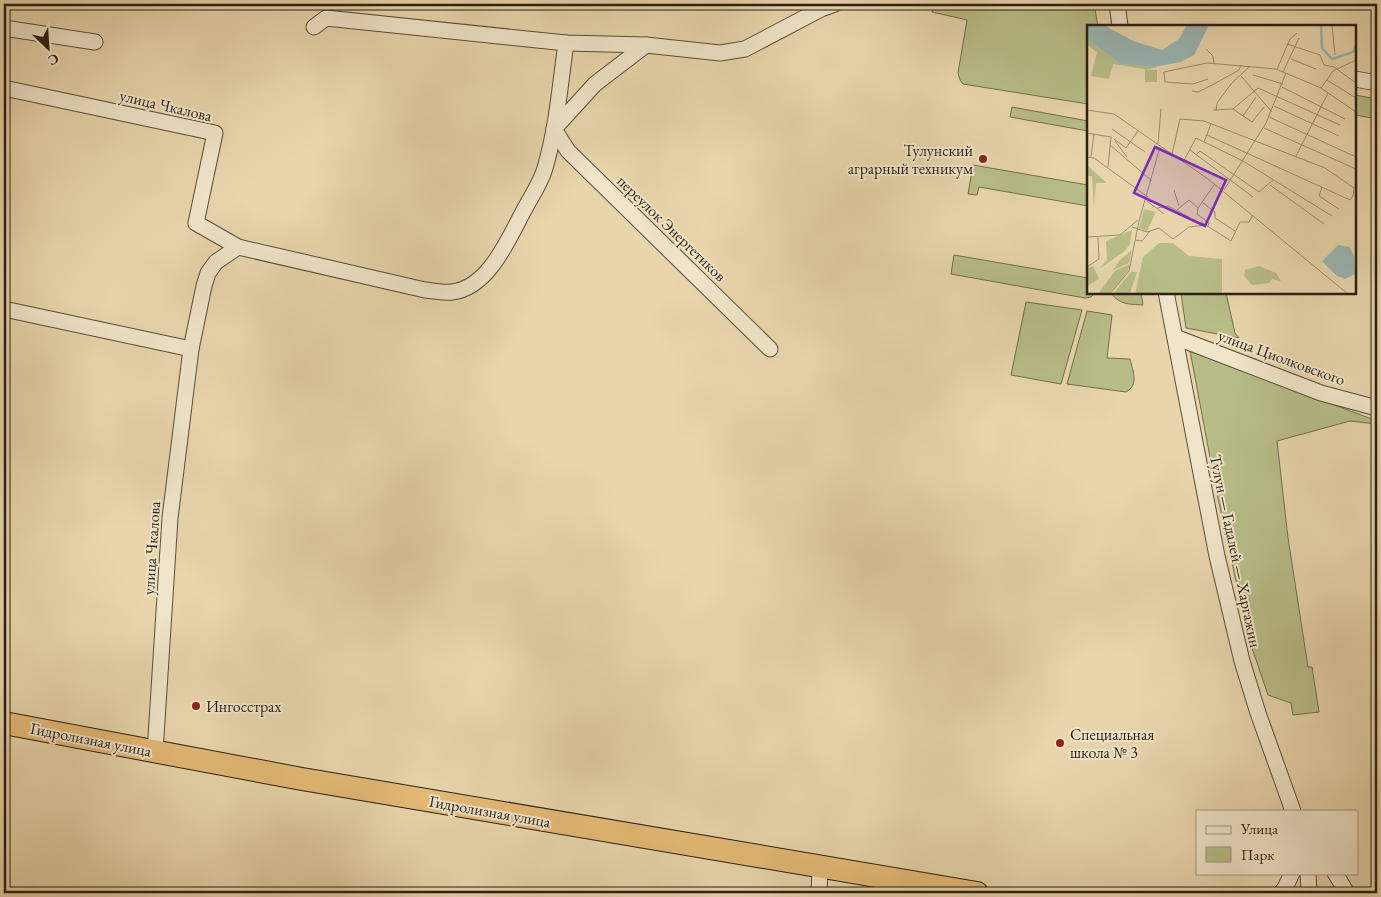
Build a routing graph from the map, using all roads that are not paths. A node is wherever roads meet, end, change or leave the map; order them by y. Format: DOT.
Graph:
graph roads {
  1 [pos="835,4"];
  2 [pos="1117,4"];
  3 [pos="1120,25"];
  4 [pos="314,27"];
  5 [pos="4,28"];
  6 [pos="95,42"];
  7 [pos="566,43"];
  8 [pos="646,44"];
  9 [pos="1356,79"];
  10 [pos="1377,83"];
  11 [pos="4,88"];
  12 [pos="554,128"];
  13 [pos="238,246"];
  14 [pos="1166,294"];
  15 [pos="4,309"];
  16 [pos="1175,337"];
  17 [pos="191,348"];
  18 [pos="770,349"];
  19 [pos="1377,408"];
  20 [pos="4,723"];
  21 [pos="155,752"];
  22 [pos="1282,779"];
  23 [pos="1293,810"];
  24 [pos="1299,810"];
  25 [pos="820,866"];
  26 [pos="1292,874"];
  27 [pos="1308,874"];
  28 [pos="1336,874"];
  29 [pos="819,893"];
  30 [pos="977,893"];
  31 [pos="1280,893"];
  32 [pos="1309,893"];
  33 [pos="1347,893"];
  1 -- 8 [label="street"];
  2 -- 3 [label="street"];
  4 -- 7 [label="street"];
  5 -- 6 [label="street"];
  7 -- 8 [label="street"];
  7 -- 12 [label="street"];
  8 -- 12 [label="street"];
  9 -- 10 [label="street"];
  11 -- 13 [label="street, улица Чкалова"];
  12 -- 13 [label="street, улица Чкалова"];
  12 -- 18 [label="street, переулок Энергетиков"];
  13 -- 17 [label="street, улица Чкалова"];
  14 -- 16 [label="street, Тулун — Гадалей — Харгажин"];
  15 -- 17 [label="street"];
  16 -- 19 [label="street, улица Циолковского"];
  16 -- 22 [label="street, Тулун — Гадалей — Харгажин"];
  17 -- 21 [label="street, улица Чкалова"];
  20 -- 21 [label="highway, Гидролизная улица"];
  21 -- 25 [label="highway, Гидролизная улица"];
  22 -- 23 [label="street, Тулун — Гадалей — Харгажин"];
  22 -- 24 [label="street"];
  25 -- 29 [label="street"];
  25 -- 30 [label="highway, Гидролизная улица"];
  26 -- 31 [label="street"];
  27 -- 32 [label="street"];
  28 -- 33 [label="street"];
}
